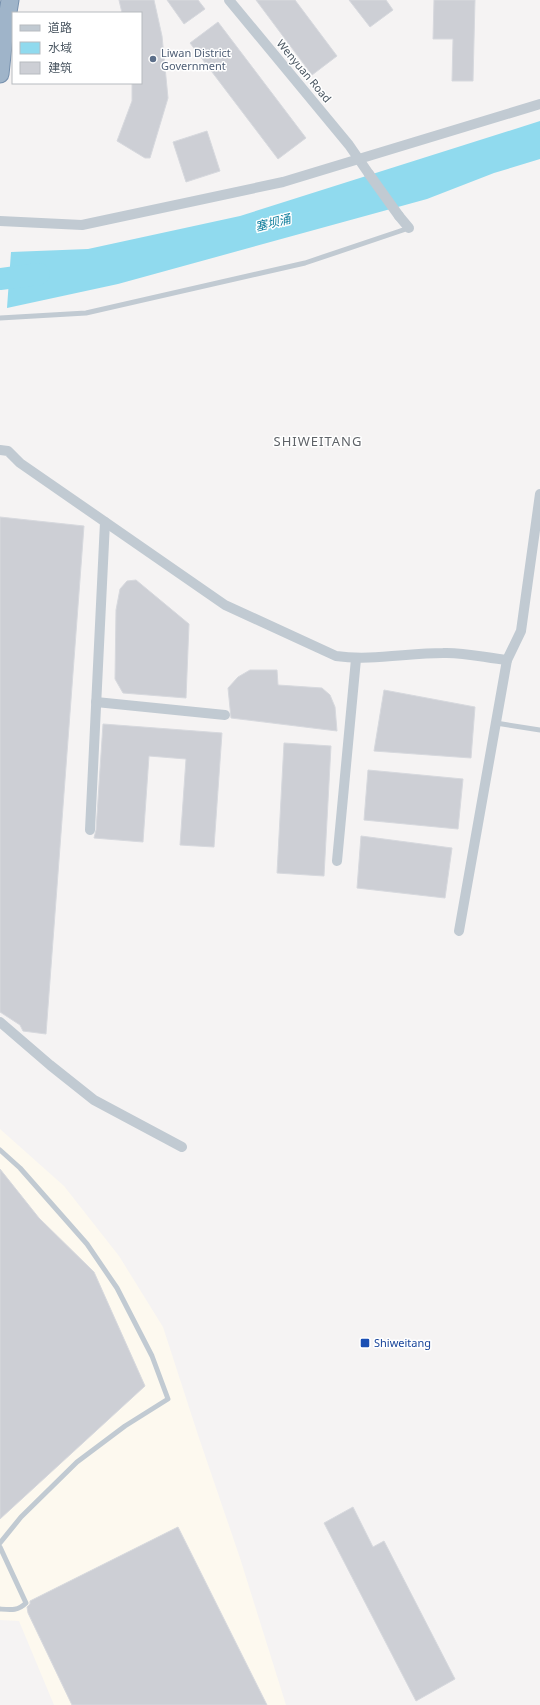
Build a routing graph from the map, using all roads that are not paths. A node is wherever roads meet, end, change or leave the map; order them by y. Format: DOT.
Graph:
graph roads {
  1 [pos="10,0"];
  2 [pos="229,0"];
  3 [pos="0,74"];
  4 [pos="540,104"];
  5 [pos="358,159"];
  6 [pos="0,221"];
  7 [pos="409,228"];
  8 [pos="0,318"];
  9 [pos="0,450"];
  10 [pos="540,494"];
  11 [pos="105,522"];
  12 [pos="356,659"];
  13 [pos="507,660"];
  14 [pos="96,702"];
  15 [pos="225,715"];
  16 [pos="496,723"];
  17 [pos="540,730"];
  18 [pos="90,830"];
  19 [pos="337,861"];
  20 [pos="459,931"];
  21 [pos="0,1022"];
  22 [pos="182,1147"];
  23 [pos="0,1150"];
  24 [pos="0,1543"];
  25 [pos="0,1546"];
  26 [pos="0,1609"];
  1 -- 3 [label="highway"];
  2 -- 5 [label="street, Wenyuan Road"];
  4 -- 5 [label="street"];
  5 -- 6 [label="street"];
  5 -- 7 [label="street, Wenyuan Road, bridge"];
  7 -- 8 [label="lane"];
  9 -- 11 [label="street"];
  10 -- 13 [label="street"];
  11 -- 12 [label="street"];
  11 -- 14 [label="street"];
  12 -- 13 [label="street"];
  12 -- 19 [label="street"];
  13 -- 16 [label="street"];
  14 -- 15 [label="street"];
  14 -- 18 [label="street"];
  16 -- 17 [label="lane"];
  16 -- 20 [label="street"];
  21 -- 22 [label="street"];
  23 -- 24 [label="lane"];
  25 -- 26 [label="lane"];
}
